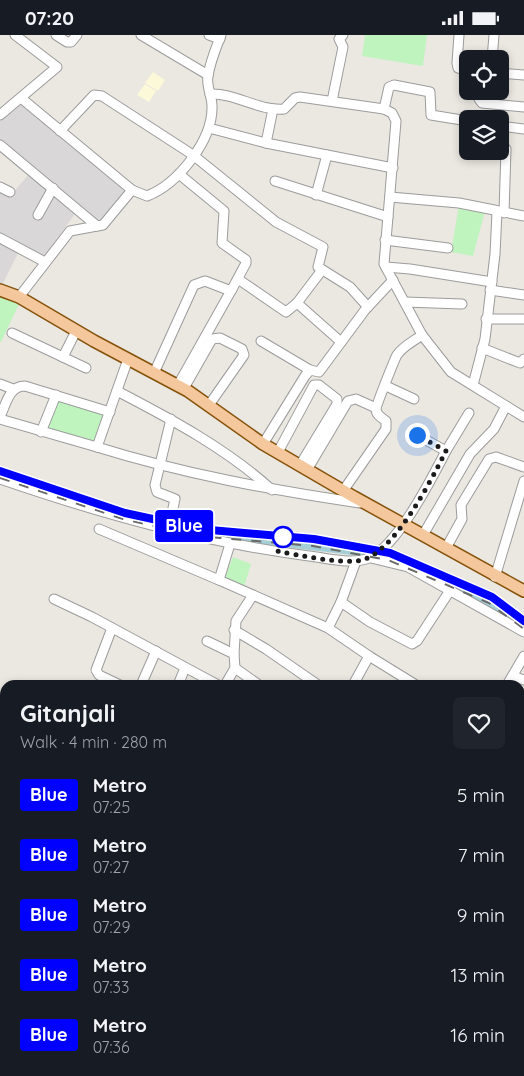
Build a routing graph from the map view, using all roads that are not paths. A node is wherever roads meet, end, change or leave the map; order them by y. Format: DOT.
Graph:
graph roads {
  1 [pos="15,35"];
  2 [pos="56,35"];
  3 [pos="76,35"];
  4 [pos="141,35"];
  5 [pos="209,35"];
  6 [pos="343,35"];
  7 [pos="459,35"];
  8 [pos="494,35"];
  9 [pos="220,37"];
  10 [pos="493,50"];
  11 [pos="459,68"];
  12 [pos="509,74"];
  13 [pos="208,75"];
  14 [pos="524,75"];
  15 [pos="210,94"];
  16 [pos="20,98"];
  17 [pos="480,100"];
  18 [pos="332,101"];
  19 [pos="524,107"];
  20 [pos="273,109"];
  21 [pos="384,109"];
  22 [pos="0,115"];
  23 [pos="459,120"];
  24 [pos="509,127"];
  25 [pos="210,128"];
  26 [pos="524,129"];
  27 [pos="60,131"];
  28 [pos="266,143"];
  29 [pos="0,145"];
  30 [pos="193,155"];
  31 [pos="327,155"];
  32 [pos="505,160"];
  33 [pos="393,167"];
  34 [pos="179,174"];
  35 [pos="275,181"];
  36 [pos="0,187"];
  37 [pos="53,188"];
  38 [pos="132,189"];
  39 [pos="10,191"];
  40 [pos="316,195"];
  41 [pos="390,197"];
  42 [pos="500,212"];
  43 [pos="38,215"];
  44 [pos="524,216"];
  45 [pos="388,217"];
  46 [pos="97,226"];
  47 [pos="0,238"];
  48 [pos="385,240"];
  49 [pos="448,248"];
  50 [pos="45,262"];
  51 [pos="386,267"];
  52 [pos="322,270"];
  53 [pos="238,279"];
  54 [pos="393,280"];
  55 [pos="491,286"];
  56 [pos="232,289"];
  57 [pos="0,290"];
  58 [pos="524,295"];
  59 [pos="19,297"];
  60 [pos="405,302"];
  61 [pos="297,303"];
  62 [pos="462,304"];
  63 [pos="368,307"];
  64 [pos="486,319"];
  65 [pos="524,319"];
  66 [pos="76,331"];
  67 [pos="12,333"];
  68 [pos="422,335"];
  69 [pos="261,341"];
  70 [pos="341,342"];
  71 [pos="482,348"];
  72 [pos="63,357"];
  73 [pos="128,359"];
  74 [pos="524,359"];
  75 [pos="86,368"];
  76 [pos="310,370"];
  77 [pos="154,373"];
  78 [pos="301,383"];
  79 [pos="0,384"];
  80 [pos="473,385"];
  81 [pos="386,386"];
  82 [pos="181,387"];
  83 [pos="13,389"];
  84 [pos="312,389"];
  85 [pos="117,391"];
  86 [pos="56,395"];
  87 [pos="414,399"];
  88 [pos="209,405"];
  89 [pos="287,406"];
  90 [pos="506,406"];
  91 [pos="376,409"];
  92 [pos="110,412"];
  93 [pos="299,413"];
  94 [pos="469,413"];
  95 [pos="524,417"];
  96 [pos="0,418"];
  97 [pos="171,419"];
  98 [pos="41,432"];
  99 [pos="417,435"];
  100 [pos="264,444"];
  101 [pos="97,447"];
  102 [pos="446,451"];
  103 [pos="278,452"];
  104 [pos="158,466"];
  105 [pos="303,467"];
  106 [pos="524,467"];
  107 [pos="0,479"];
  108 [pos="523,485"];
  109 [pos="273,491"];
  110 [pos="343,491"];
  111 [pos="366,504"];
  112 [pos="404,524"];
  113 [pos="169,527"];
  114 [pos="99,529"];
  115 [pos="423,535"];
  116 [pos="230,544"];
  117 [pos="446,548"];
  118 [pos="373,556"];
  119 [pos="356,561"];
  120 [pos="494,577"];
  121 [pos="219,580"];
  122 [pos="451,589"];
  123 [pos="524,591"];
  124 [pos="253,595"];
  125 [pos="54,599"];
  126 [pos="341,602"];
  127 [pos="112,628"];
  128 [pos="328,628"];
  129 [pos="234,630"];
  130 [pos="524,632"];
  131 [pos="207,641"];
  132 [pos="156,651"];
  133 [pos="234,654"];
  134 [pos="369,656"];
  135 [pos="524,656"];
  136 [pos="186,668"];
  137 [pos="235,668"];
  138 [pos="513,676"];
  139 [pos="110,680"];
  140 [pos="143,680"];
  141 [pos="180,680"];
  142 [pos="209,680"];
  143 [pos="228,680"];
  144 [pos="252,680"];
  145 [pos="311,680"];
  146 [pos="356,680"];
  147 [pos="408,680"];
  148 [pos="510,680"];
  149 [pos="524,680"];
  1 -- 16 [label="street"];
  2 -- 3 [label="street"];
  4 -- 13 [label="street"];
  5 -- 9 [label="street"];
  6 -- 18 [label="street"];
  7 -- 11 [label="street"];
  8 -- 10 [label="street"];
  9 -- 13 [label="street"];
  12 -- 14 [label="street"];
  13 -- 15 [label="street"];
  15 -- 20 [label="street"];
  15 -- 25 [label="street"];
  16 -- 22 [label="street"];
  16 -- 27 [label="street"];
  17 -- 19 [label="street"];
  18 -- 20 [label="street"];
  18 -- 21 [label="street"];
  20 -- 28 [label="street"];
  21 -- 23 [label="street"];
  21 -- 33 [label="street"];
  24 -- 26 [label="street"];
  25 -- 28 [label="street"];
  25 -- 30 [label="street"];
  27 -- 30 [label="street"];
  27 -- 38 [label="street"];
  28 -- 31 [label="street"];
  29 -- 37 [label="street"];
  30 -- 34 [label="street"];
  30 -- 52 [label="street"];
  31 -- 33 [label="street"];
  31 -- 40 [label="street"];
  32 -- 42 [label="street"];
  33 -- 41 [label="street"];
  34 -- 38 [label="street"];
  34 -- 53 [label="street"];
  35 -- 40 [label="street"];
  36 -- 39 [label="street"];
  37 -- 43 [label="street"];
  37 -- 46 [label="street"];
  38 -- 46 [label="street"];
  40 -- 45 [label="street"];
  41 -- 42 [label="street"];
  41 -- 45 [label="street"];
  42 -- 44 [label="street"];
  42 -- 55 [label="street"];
  45 -- 48 [label="street"];
  46 -- 50 [label="street"];
  47 -- 50 [label="street"];
  48 -- 49 [label="street"];
  48 -- 51 [label="street"];
  50 -- 59 [label="street"];
  51 -- 54 [label="street"];
  51 -- 55 [label="street"];
  52 -- 61 [label="street"];
  52 -- 63 [label="street"];
  53 -- 56 [label="street"];
  53 -- 61 [label="street"];
  54 -- 60 [label="street"];
  54 -- 63 [label="street"];
  55 -- 58 [label="street"];
  55 -- 64 [label="street"];
  56 -- 77 [label="street"];
  56 -- 82 [label="street"];
  57 -- 59 [label="main road"];
  59 -- 66 [label="main road"];
  60 -- 62 [label="street"];
  60 -- 68 [label="street"];
  61 -- 70 [label="street"];
  63 -- 70 [label="street"];
  64 -- 65 [label="street"];
  64 -- 71 [label="street"];
  66 -- 72 [label="street"];
  66 -- 73 [label="main road"];
  67 -- 72 [label="street"];
  68 -- 80 [label="street"];
  68 -- 81 [label="street"];
  69 -- 76 [label="street"];
  70 -- 76 [label="street"];
  71 -- 74 [label="street"];
  71 -- 80 [label="street"];
  72 -- 75 [label="street"];
  73 -- 77 [label="main road"];
  73 -- 85 [label="street"];
  76 -- 78 [label="street"];
  77 -- 82 [label="main road"];
  78 -- 84 [label="street"];
  78 -- 89 [label="street"];
  79 -- 83 [label="street"];
  80 -- 90 [label="street"];
  81 -- 87 [label="street"];
  81 -- 91 [label="street"];
  82 -- 88 [label="main road"];
  82 -- 88 [label="street"];
  83 -- 86 [label="street"];
  83 -- 96 [label="street"];
  84 -- 93 [label="street"];
  84 -- 105 [label="street"];
  85 -- 92 [label="street"];
  85 -- 97 [label="street"];
  86 -- 92 [label="street"];
  86 -- 98 [label="street"];
  88 -- 100 [label="main road"];
  89 -- 93 [label="street"];
  89 -- 100 [label="street"];
  90 -- 95 [label="street"];
  90 -- 115 [label="street"];
  91 -- 105 [label="street"];
  91 -- 110 [label="street"];
  92 -- 101 [label="street"];
  93 -- 103 [label="street"];
  94 -- 102 [label="street"];
  96 -- 98 [label="street"];
  97 -- 104 [label="street"];
  97 -- 109 [label="street"];
  98 -- 101 [label="street"];
  99 -- 102 [label="street"];
  100 -- 103 [label="main road"];
  101 -- 104 [label="street"];
  102 -- 112 [label="street"];
  103 -- 105 [label="main road"];
  104 -- 109 [label="street"];
  104 -- 113 [label="street"];
  105 -- 110 [label="main road"];
  106 -- 117 [label="street"];
  107 -- 113 [label="street"];
  108 -- 120 [label="street"];
  109 -- 111 [label="street"];
  110 -- 111 [label="main road"];
  111 -- 112 [label="main road"];
  112 -- 115 [label="main road"];
  112 -- 118 [label="street"];
  113 -- 116 [label="street"];
  114 -- 121 [label="street"];
  115 -- 117 [label="main road"];
  116 -- 119 [label="street"];
  116 -- 121 [label="street"];
  117 -- 120 [label="main road"];
  118 -- 119 [label="street"];
  118 -- 122 [label="street"];
  119 -- 126 [label="street"];
  120 -- 123 [label="main road"];
  121 -- 124 [label="street"];
  122 -- 126 [label="street"];
  122 -- 130 [label="street"];
  124 -- 128 [label="street"];
  124 -- 129 [label="street"];
  125 -- 127 [label="street"];
  126 -- 128 [label="street"];
  127 -- 132 [label="street"];
  127 -- 139 [label="street"];
  128 -- 134 [label="street"];
  129 -- 133 [label="street"];
  129 -- 145 [label="street"];
  131 -- 133 [label="street"];
  132 -- 136 [label="street"];
  132 -- 140 [label="street"];
  133 -- 137 [label="street"];
  134 -- 146 [label="street"];
  134 -- 147 [label="street"];
  135 -- 138 [label="street"];
  136 -- 141 [label="street"];
  136 -- 142 [label="street"];
  137 -- 143 [label="street"];
  137 -- 144 [label="street"];
  138 -- 148 [label="street"];
  138 -- 149 [label="street"];
}
